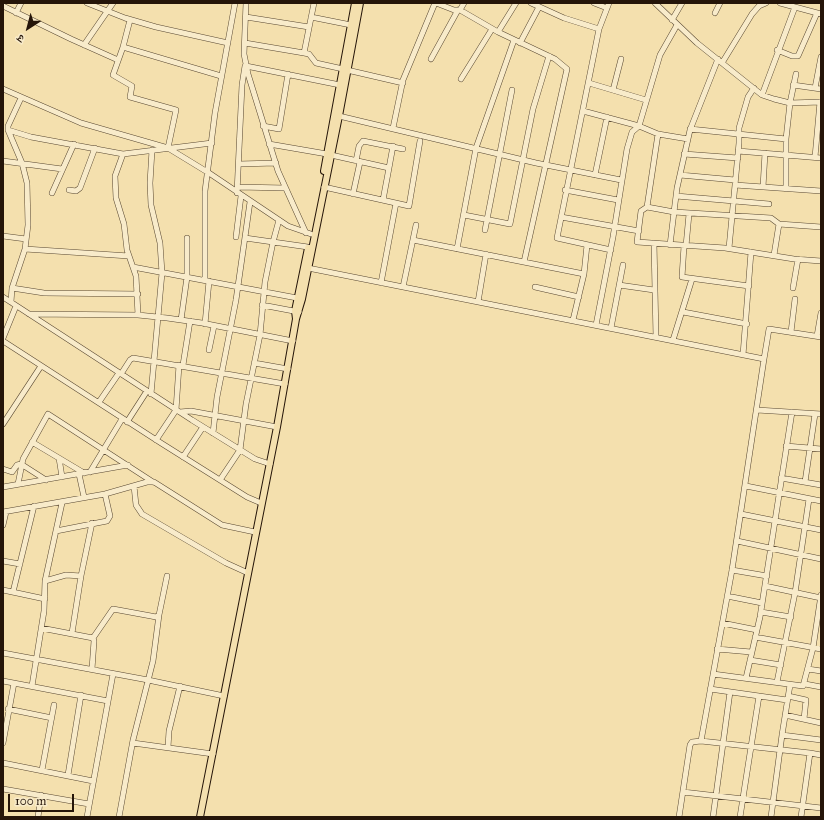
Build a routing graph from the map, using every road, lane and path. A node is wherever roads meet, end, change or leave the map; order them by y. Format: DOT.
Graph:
graph roads {
  1 [pos="21,3"];
  2 [pos="87,3"];
  3 [pos="113,3"];
  4 [pos="235,3"];
  5 [pos="246,3"];
  6 [pos="314,3"];
  7 [pos="355,3"];
  8 [pos="360,3"];
  9 [pos="437,3"];
  10 [pos="464,3"];
  11 [pos="516,3"];
  12 [pos="532,3"];
  13 [pos="594,3"];
  14 [pos="609,3"];
  15 [pos="682,3"];
  16 [pos="720,3"];
  17 [pos="780,3"];
  18 [pos="805,3"];
  19 [pos="657,4"];
  20 [pos="762,4"];
  21 [pos="3,6"];
  22 [pos="539,7"];
  23 [pos="795,7"];
  24 [pos="607,8"];
  25 [pos="803,9"];
  26 [pos="459,10"];
  27 [pos="107,12"];
  28 [pos="16,13"];
  29 [pos="715,13"];
  30 [pos="819,13"];
  31 [pos="246,17"];
  32 [pos="311,17"];
  33 [pos="130,20"];
  34 [pos="672,20"];
  35 [pos="351,25"];
  36 [pos="677,25"];
  37 [pos="310,26"];
  38 [pos="492,29"];
  39 [pos="599,30"];
  40 [pos="498,32"];
  41 [pos="514,40"];
  42 [pos="228,43"];
  43 [pos="245,43"];
  44 [pos="520,43"];
  45 [pos="84,45"];
  46 [pos="123,47"];
  47 [pos="777,50"];
  48 [pos="304,53"];
  49 [pos="549,56"];
  50 [pos="621,58"];
  51 [pos="821,58"];
  52 [pos="431,59"];
  53 [pos="118,60"];
  54 [pos="720,61"];
  55 [pos="246,65"];
  56 [pos="345,70"];
  57 [pos="288,74"];
  58 [pos="796,74"];
  59 [pos="221,76"];
  60 [pos="461,79"];
  61 [pos="403,83"];
  62 [pos="589,83"];
  63 [pos="340,85"];
  64 [pos="793,85"];
  65 [pos="754,88"];
  66 [pos="815,88"];
  67 [pos="3,89"];
  68 [pos="821,89"];
  69 [pos="512,90"];
  70 [pos="614,90"];
  71 [pos="762,95"];
  72 [pos="21,98"];
  73 [pos="646,100"];
  74 [pos="820,102"];
  75 [pos="790,103"];
  76 [pos="583,111"];
  77 [pos="339,116"];
  78 [pos="607,117"];
  79 [pos="263,126"];
  80 [pos="639,126"];
  81 [pos="392,128"];
  82 [pos="690,129"];
  83 [pos="8,130"];
  84 [pos="658,134"];
  85 [pos="739,135"];
  86 [pos="786,139"];
  87 [pos="688,140"];
  88 [pos="420,141"];
  89 [pos="212,143"];
  90 [pos="74,144"];
  91 [pos="269,144"];
  92 [pos="393,146"];
  93 [pos="94,148"];
  94 [pos="168,148"];
  95 [pos="476,148"];
  96 [pos="403,149"];
  97 [pos="152,150"];
  98 [pos="738,151"];
  99 [pos="765,153"];
  100 [pos="123,154"];
  101 [pos="500,154"];
  102 [pos="684,154"];
  103 [pos="329,155"];
  104 [pos="785,155"];
  105 [pos="815,157"];
  106 [pos="738,158"];
  107 [pos="821,158"];
  108 [pos="524,160"];
  109 [pos="3,161"];
  110 [pos="358,161"];
  111 [pos="22,163"];
  112 [pos="276,163"];
  113 [pos="239,164"];
  114 [pos="546,165"];
  115 [pos="389,168"];
  116 [pos="62,169"];
  117 [pos="570,170"];
  118 [pos="209,173"];
  119 [pos="595,175"];
  120 [pos="680,175"];
  121 [pos="621,180"];
  122 [pos="735,182"];
  123 [pos="238,187"];
  124 [pos="763,187"];
  125 [pos="285,188"];
  126 [pos="324,188"];
  127 [pos="786,188"];
  128 [pos="69,190"];
  129 [pos="566,190"];
  130 [pos="821,191"];
  131 [pos="52,193"];
  132 [pos="239,194"];
  133 [pos="353,194"];
  134 [pos="676,196"];
  135 [pos="383,200"];
  136 [pos="618,200"];
  137 [pos="250,202"];
  138 [pos="733,202"];
  139 [pos="396,203"];
  140 [pos="769,204"];
  141 [pos="647,208"];
  142 [pos="674,212"];
  143 [pos="689,214"];
  144 [pos="464,215"];
  145 [pos="732,216"];
  146 [pos="560,217"];
  147 [pos="279,220"];
  148 [pos="487,220"];
  149 [pos="779,224"];
  150 [pos="416,225"];
  151 [pos="614,227"];
  152 [pos="821,227"];
  153 [pos="484,230"];
  154 [pos="639,231"];
  155 [pos="308,233"];
  156 [pos="3,236"];
  157 [pos="236,237"];
  158 [pos="187,238"];
  159 [pos="245,238"];
  160 [pos="26,239"];
  161 [pos="413,240"];
  162 [pos="273,242"];
  163 [pos="654,243"];
  164 [pos="587,245"];
  165 [pos="670,245"];
  166 [pos="685,246"];
  167 [pos="308,247"];
  168 [pos="729,248"];
  169 [pos="25,249"];
  170 [pos="457,249"];
  171 [pos="611,250"];
  172 [pos="751,252"];
  173 [pos="486,254"];
  174 [pos="774,255"];
  175 [pos="129,256"];
  176 [pos="798,259"];
  177 [pos="821,261"];
  178 [pos="524,262"];
  179 [pos="624,265"];
  180 [pos="133,267"];
  181 [pos="308,268"];
  182 [pos="162,273"];
  183 [pos="584,274"];
  184 [pos="187,277"];
  185 [pos="692,279"];
  186 [pos="207,281"];
  187 [pos="381,283"];
  188 [pos="619,285"];
  189 [pos="238,286"];
  190 [pos="749,286"];
  191 [pos="403,287"];
  192 [pos="535,287"];
  193 [pos="12,288"];
  194 [pos="793,288"];
  195 [pos="654,290"];
  196 [pos="264,292"];
  197 [pos="138,294"];
  198 [pos="3,297"];
  199 [pos="578,297"];
  200 [pos="297,298"];
  201 [pos="795,299"];
  202 [pos="11,302"];
  203 [pos="478,302"];
  204 [pos="262,305"];
  205 [pos="16,306"];
  206 [pos="297,312"];
  207 [pos="683,312"];
  208 [pos="821,313"];
  209 [pos="29,314"];
  210 [pos="138,315"];
  211 [pos="159,317"];
  212 [pos="181,320"];
  213 [pos="573,320"];
  214 [pos="190,321"];
  215 [pos="205,324"];
  216 [pos="746,324"];
  217 [pos="596,325"];
  218 [pos="214,326"];
  219 [pos="611,328"];
  220 [pos="230,329"];
  221 [pos="791,332"];
  222 [pos="260,335"];
  223 [pos="819,336"];
  224 [pos="656,337"];
  225 [pos="3,340"];
  226 [pos="673,340"];
  227 [pos="293,341"];
  228 [pos="209,350"];
  229 [pos="743,355"];
  230 [pos="764,359"];
  231 [pos="153,362"];
  232 [pos="254,363"];
  233 [pos="181,365"];
  234 [pos="41,366"];
  235 [pos="288,369"];
  236 [pos="221,372"];
  237 [pos="120,373"];
  238 [pos="252,378"];
  239 [pos="285,384"];
  240 [pos="149,392"];
  241 [pos="99,402"];
  242 [pos="757,410"];
  243 [pos="178,411"];
  244 [pos="792,412"];
  245 [pos="815,414"];
  246 [pos="821,414"];
  247 [pos="215,415"];
  248 [pos="125,420"];
  249 [pos="243,421"];
  250 [pos="3,424"];
  251 [pos="203,427"];
  252 [pos="277,427"];
  253 [pos="213,433"];
  254 [pos="156,440"];
  255 [pos="32,442"];
  256 [pos="786,446"];
  257 [pos="809,448"];
  258 [pos="821,449"];
  259 [pos="103,450"];
  260 [pos="240,450"];
  261 [pos="183,457"];
  262 [pos="59,458"];
  263 [pos="21,464"];
  264 [pos="270,464"];
  265 [pos="128,465"];
  266 [pos="3,469"];
  267 [pos="90,472"];
  268 [pos="81,473"];
  269 [pos="62,477"];
  270 [pos="782,478"];
  271 [pos="46,480"];
  272 [pos="220,480"];
  273 [pos="154,482"];
  274 [pos="805,482"];
  275 [pos="18,484"];
  276 [pos="821,485"];
  277 [pos="134,486"];
  278 [pos="746,486"];
  279 [pos="3,487"];
  280 [pos="779,493"];
  281 [pos="105,494"];
  282 [pos="84,497"];
  283 [pos="809,499"];
  284 [pos="821,501"];
  285 [pos="261,502"];
  286 [pos="62,503"];
  287 [pos="34,506"];
  288 [pos="4,512"];
  289 [pos="741,514"];
  290 [pos="775,520"];
  291 [pos="92,524"];
  292 [pos="3,525"];
  293 [pos="806,527"];
  294 [pos="56,530"];
  295 [pos="821,530"];
  296 [pos="255,532"];
  297 [pos="736,541"];
  298 [pos="771,549"];
  299 [pos="801,555"];
  300 [pos="821,559"];
  301 [pos="3,561"];
  302 [pos="20,564"];
  303 [pos="732,570"];
  304 [pos="248,573"];
  305 [pos="81,576"];
  306 [pos="167,576"];
  307 [pos="767,576"];
  308 [pos="45,581"];
  309 [pos="765,586"];
  310 [pos="3,590"];
  311 [pos="13,592"];
  312 [pos="795,593"];
  313 [pos="727,596"];
  314 [pos="821,597"];
  315 [pos="45,599"];
  316 [pos="762,603"];
  317 [pos="761,612"];
  318 [pos="158,615"];
  319 [pos="791,617"];
  320 [pos="722,623"];
  321 [pos="41,628"];
  322 [pos="757,630"];
  323 [pos="72,633"];
  324 [pos="755,636"];
  325 [pos="93,638"];
  326 [pos="786,642"];
  327 [pos="813,648"];
  328 [pos="717,649"];
  329 [pos="821,649"];
  330 [pos="751,652"];
  331 [pos="3,653"];
  332 [pos="37,660"];
  333 [pos="750,660"];
  334 [pos="781,665"];
  335 [pos="808,669"];
  336 [pos="92,670"];
  337 [pos="821,671"];
  338 [pos="113,674"];
  339 [pos="713,674"];
  340 [pos="746,678"];
  341 [pos="148,680"];
  342 [pos="3,681"];
  343 [pos="777,682"];
  344 [pos="14,683"];
  345 [pos="805,684"];
  346 [pos="790,685"];
  347 [pos="32,686"];
  348 [pos="180,686"];
  349 [pos="821,687"];
  350 [pos="710,689"];
  351 [pos="730,692"];
  352 [pos="81,695"];
  353 [pos="224,696"];
  354 [pos="759,696"];
  355 [pos="788,698"];
  356 [pos="108,701"];
  357 [pos="54,705"];
  358 [pos="8,709"];
  359 [pos="785,715"];
  360 [pos="52,718"];
  361 [pos="804,719"];
  362 [pos="821,723"];
  363 [pos="782,735"];
  364 [pos="821,740"];
  365 [pos="701,741"];
  366 [pos="3,742"];
  367 [pos="133,743"];
  368 [pos="723,744"];
  369 [pos="168,747"];
  370 [pos="751,747"];
  371 [pos="779,750"];
  372 [pos="213,754"];
  373 [pos="810,754"];
  374 [pos="821,754"];
  375 [pos="3,763"];
  376 [pos="42,770"];
  377 [pos="68,775"];
  378 [pos="93,781"];
  379 [pos="3,789"];
  380 [pos="683,792"];
  381 [pos="716,795"];
  382 [pos="41,796"];
  383 [pos="743,799"];
  384 [pos="773,803"];
  385 [pos="89,804"];
  386 [pos="802,806"];
  387 [pos="821,808"];
  388 [pos="38,817"];
  389 [pos="87,817"];
  390 [pos="119,817"];
  391 [pos="200,817"];
  392 [pos="679,817"];
  393 [pos="715,817"];
  394 [pos="740,817"];
  395 [pos="771,817"];
  396 [pos="801,817"];
  1 -- 28 [label="street"];
  2 -- 27 [label="street"];
  3 -- 27 [label="street"];
  4 -- 42 [label="street"];
  5 -- 31 [label="street"];
  6 -- 32 [label="street"];
  7 -- 35 [label="main road"];
  8 -- 56 [label="main road"];
  9 -- 26 [label="street"];
  9 -- 61 [label="street"];
  10 -- 26 [label="street"];
  11 -- 40 [label="street"];
  12 -- 22 [label="street"];
  13 -- 24 [label="street"];
  14 -- 24 [label="street"];
  15 -- 34 [label="street"];
  16 -- 29 [label="street"];
  17 -- 23 [label="street"];
  18 -- 25 [label="street"];
  19 -- 34 [label="street"];
  20 -- 54 [label="street"];
  21 -- 28 [label="street"];
  22 -- 39 [label="street"];
  22 -- 44 [label="street"];
  23 -- 25 [label="street"];
  23 -- 47 [label="street"];
  24 -- 39 [label="street"];
  25 -- 30 [label="street"];
  26 -- 38 [label="street"];
  26 -- 52 [label="street"];
  27 -- 33 [label="street"];
  27 -- 45 [label="street"];
  28 -- 45 [label="street"];
  30 -- 47 [label="street"];
  31 -- 37 [label="street"];
  31 -- 43 [label="street"];
  32 -- 35 [label="street"];
  32 -- 37 [label="street"];
  33 -- 42 [label="street"];
  33 -- 46 [label="street"];
  34 -- 36 [label="street"];
  35 -- 56 [label="main road"];
  36 -- 54 [label="street"];
  36 -- 73 [label="street"];
  37 -- 48 [label="street"];
  38 -- 40 [label="street"];
  38 -- 60 [label="street"];
  39 -- 62 [label="street"];
  40 -- 41 [label="street"];
  41 -- 44 [label="street"];
  41 -- 95 [label="street"];
  42 -- 59 [label="street"];
  43 -- 48 [label="street"];
  43 -- 55 [label="street"];
  44 -- 49 [label="street"];
  45 -- 53 [label="street"];
  46 -- 53 [label="street"];
  46 -- 59 [label="street"];
  47 -- 71 [label="street"];
  48 -- 56 [label="street"];
  49 -- 108 [label="street"];
  49 -- 114 [label="street"];
  50 -- 70 [label="street"];
  51 -- 66 [label="street"];
  53 -- 94 [label="street"];
  54 -- 65 [label="street"];
  54 -- 82 [label="street"];
  55 -- 57 [label="street"];
  55 -- 79 [label="street"];
  55 -- 113 [label="street"];
  56 -- 61 [label="street"];
  56 -- 63 [label="main road"];
  56 -- 77 [label="main road"];
  57 -- 63 [label="street"];
  57 -- 79 [label="street"];
  58 -- 64 [label="street"];
  59 -- 89 [label="street"];
  61 -- 81 [label="street"];
  62 -- 70 [label="street"];
  62 -- 76 [label="street"];
  63 -- 103 [label="main road"];
  64 -- 66 [label="street"];
  64 -- 75 [label="street"];
  65 -- 71 [label="street"];
  65 -- 85 [label="street"];
  66 -- 68 [label="street"];
  67 -- 72 [label="street"];
  69 -- 101 [label="street"];
  70 -- 73 [label="street"];
  71 -- 75 [label="street"];
  72 -- 83 [label="street"];
  72 -- 94 [label="street"];
  73 -- 80 [label="street"];
  74 -- 75 [label="street"];
  74 -- 105 [label="street"];
  75 -- 86 [label="street"];
  76 -- 78 [label="street"];
  76 -- 117 [label="street"];
  77 -- 81 [label="street"];
  77 -- 103 [label="main road"];
  78 -- 80 [label="street"];
  78 -- 119 [label="street"];
  79 -- 91 [label="street"];
  80 -- 84 [label="street"];
  80 -- 121 [label="street"];
  81 -- 95 [label="street"];
  82 -- 85 [label="street"];
  82 -- 87 [label="street"];
  83 -- 90 [label="street"];
  83 -- 111 [label="street"];
  84 -- 87 [label="street"];
  84 -- 141 [label="street"];
  85 -- 86 [label="street"];
  85 -- 98 [label="street"];
  86 -- 104 [label="street"];
  87 -- 102 [label="street"];
  88 -- 139 [label="street"];
  89 -- 94 [label="street"];
  89 -- 118 [label="street"];
  90 -- 93 [label="street"];
  90 -- 116 [label="street"];
  91 -- 103 [label="street"];
  91 -- 112 [label="street"];
  92 -- 96 [label="street"];
  92 -- 110 [label="street"];
  92 -- 115 [label="street"];
  93 -- 100 [label="street"];
  93 -- 128 [label="street"];
  94 -- 97 [label="street"];
  94 -- 118 [label="street"];
  95 -- 101 [label="street"];
  95 -- 144 [label="street"];
  97 -- 100 [label="street"];
  97 -- 182 [label="street"];
  98 -- 99 [label="street"];
  98 -- 106 [label="street"];
  99 -- 104 [label="street"];
  99 -- 124 [label="street"];
  100 -- 175 [label="street"];
  101 -- 108 [label="street"];
  101 -- 148 [label="street"];
  102 -- 106 [label="street"];
  102 -- 120 [label="street"];
  103 -- 110 [label="street"];
  103 -- 126 [label="main road"];
  103 -- 155 [label="main road"];
  104 -- 105 [label="street"];
  104 -- 127 [label="street"];
  105 -- 107 [label="street"];
  106 -- 122 [label="street"];
  108 -- 114 [label="street"];
  108 -- 148 [label="street"];
  109 -- 111 [label="street"];
  110 -- 115 [label="street"];
  110 -- 133 [label="street"];
  111 -- 116 [label="street"];
  111 -- 160 [label="street"];
  112 -- 113 [label="street"];
  112 -- 125 [label="street"];
  113 -- 123 [label="street"];
  114 -- 117 [label="street"];
  114 -- 178 [label="street"];
  115 -- 135 [label="street"];
  116 -- 131 [label="street"];
  117 -- 119 [label="street"];
  117 -- 129 [label="street"];
  118 -- 132 [label="street"];
  118 -- 186 [label="street"];
  119 -- 121 [label="street"];
  120 -- 122 [label="street"];
  120 -- 134 [label="street"];
  121 -- 136 [label="street"];
  122 -- 124 [label="street"];
  122 -- 138 [label="street"];
  123 -- 125 [label="street"];
  123 -- 132 [label="street"];
  124 -- 127 [label="street"];
  125 -- 155 [label="street"];
  126 -- 133 [label="street"];
  126 -- 181 [label="main road"];
  127 -- 130 [label="street"];
  129 -- 136 [label="street"];
  129 -- 146 [label="street"];
  132 -- 137 [label="street"];
  132 -- 157 [label="street"];
  133 -- 135 [label="street"];
  134 -- 138 [label="street"];
  134 -- 142 [label="street"];
  135 -- 139 [label="street"];
  136 -- 151 [label="street"];
  137 -- 147 [label="street"];
  137 -- 159 [label="street"];
  138 -- 140 [label="street"];
  138 -- 145 [label="street"];
  139 -- 187 [label="street"];
  141 -- 142 [label="street"];
  141 -- 154 [label="street"];
  142 -- 143 [label="street"];
  142 -- 165 [label="street"];
  143 -- 145 [label="street"];
  143 -- 166 [label="street"];
  144 -- 148 [label="street"];
  144 -- 170 [label="street"];
  145 -- 149 [label="street"];
  145 -- 168 [label="street"];
  146 -- 151 [label="street"];
  146 -- 164 [label="street"];
  147 -- 155 [label="street"];
  147 -- 162 [label="street"];
  148 -- 153 [label="street"];
  149 -- 152 [label="street"];
  149 -- 174 [label="street"];
  150 -- 161 [label="street"];
  151 -- 154 [label="street"];
  151 -- 171 [label="street"];
  154 -- 163 [label="street"];
  155 -- 167 [label="main road"];
  156 -- 160 [label="street"];
  158 -- 184 [label="street"];
  159 -- 162 [label="street"];
  159 -- 189 [label="street"];
  160 -- 169 [label="street"];
  161 -- 170 [label="street"];
  161 -- 191 [label="street"];
  162 -- 167 [label="street"];
  162 -- 196 [label="street"];
  163 -- 165 [label="street"];
  163 -- 195 [label="street"];
  164 -- 171 [label="street"];
  164 -- 183 [label="street"];
  165 -- 166 [label="street"];
  166 -- 168 [label="street"];
  166 -- 185 [label="street"];
  167 -- 200 [label="main road"];
  168 -- 172 [label="street"];
  169 -- 175 [label="street"];
  169 -- 193 [label="street"];
  170 -- 173 [label="street"];
  171 -- 217 [label="street"];
  172 -- 174 [label="street"];
  172 -- 190 [label="street"];
  173 -- 178 [label="street"];
  173 -- 203 [label="street"];
  174 -- 176 [label="street"];
  175 -- 180 [label="street"];
  176 -- 177 [label="street"];
  176 -- 194 [label="street"];
  178 -- 183 [label="street"];
  179 -- 188 [label="street"];
  180 -- 182 [label="street"];
  180 -- 197 [label="street"];
  181 -- 187 [label="street"];
  181 -- 206 [label="main road"];
  182 -- 184 [label="street"];
  182 -- 211 [label="street"];
  183 -- 199 [label="street"];
  184 -- 186 [label="street"];
  184 -- 212 [label="street"];
  185 -- 190 [label="street"];
  185 -- 207 [label="street"];
  186 -- 189 [label="street"];
  186 -- 215 [label="street"];
  187 -- 191 [label="street"];
  188 -- 195 [label="street"];
  188 -- 219 [label="street"];
  189 -- 196 [label="street"];
  189 -- 220 [label="street"];
  190 -- 216 [label="street"];
  191 -- 203 [label="street"];
  192 -- 199 [label="street"];
  193 -- 197 [label="street"];
  193 -- 202 [label="street"];
  195 -- 224 [label="street"];
  196 -- 200 [label="street"];
  196 -- 204 [label="street"];
  197 -- 210 [label="street"];
  198 -- 202 [label="street"];
  199 -- 213 [label="street"];
  200 -- 206 [label="main road"];
  201 -- 221 [label="street"];
  202 -- 205 [label="street"];
  203 -- 213 [label="street"];
  204 -- 206 [label="street"];
  204 -- 222 [label="street"];
  205 -- 209 [label="street"];
  205 -- 225 [label="street"];
  206 -- 227 [label="main road"];
  207 -- 216 [label="street"];
  207 -- 226 [label="street"];
  208 -- 223 [label="street"];
  209 -- 210 [label="street"];
  209 -- 237 [label="street"];
  210 -- 211 [label="street"];
  211 -- 212 [label="street"];
  211 -- 231 [label="street"];
  212 -- 214 [label="street"];
  213 -- 217 [label="street"];
  214 -- 215 [label="street"];
  214 -- 233 [label="street"];
  215 -- 218 [label="street"];
  216 -- 229 [label="street"];
  217 -- 219 [label="street"];
  218 -- 220 [label="street"];
  218 -- 228 [label="street"];
  219 -- 224 [label="street"];
  220 -- 222 [label="street"];
  220 -- 236 [label="street"];
  221 -- 223 [label="street"];
  221 -- 230 [label="street"];
  222 -- 227 [label="street"];
  222 -- 232 [label="street"];
  224 -- 226 [label="street"];
  225 -- 234 [label="street"];
  226 -- 229 [label="street"];
  227 -- 235 [label="main road"];
  229 -- 230 [label="street"];
  230 -- 242 [label="street"];
  231 -- 233 [label="street"];
  231 -- 237 [label="street"];
  231 -- 240 [label="street"];
  232 -- 235 [label="street"];
  232 -- 238 [label="street"];
  233 -- 236 [label="street"];
  233 -- 243 [label="street"];
  234 -- 241 [label="street"];
  234 -- 250 [label="street"];
  235 -- 239 [label="main road"];
  236 -- 238 [label="street"];
  236 -- 247 [label="street"];
  237 -- 240 [label="street"];
  237 -- 241 [label="street"];
  238 -- 239 [label="street"];
  238 -- 249 [label="street"];
  239 -- 252 [label="main road"];
  240 -- 243 [label="street"];
  240 -- 248 [label="street"];
  241 -- 248 [label="street"];
  242 -- 244 [label="street"];
  242 -- 278 [label="street"];
  243 -- 247 [label="street"];
  243 -- 251 [label="street"];
  243 -- 254 [label="street"];
  244 -- 245 [label="street"];
  244 -- 256 [label="street"];
  245 -- 246 [label="street"];
  245 -- 257 [label="street"];
  247 -- 249 [label="street"];
  247 -- 253 [label="street"];
  248 -- 254 [label="street"];
  248 -- 259 [label="street"];
  249 -- 252 [label="street"];
  249 -- 260 [label="street"];
  251 -- 253 [label="street"];
  251 -- 261 [label="street"];
  252 -- 264 [label="main road"];
  253 -- 260 [label="street"];
  254 -- 261 [label="street"];
  255 -- 259 [label="street"];
  255 -- 262 [label="street"];
  255 -- 263 [label="street"];
  256 -- 257 [label="street"];
  256 -- 270 [label="street"];
  257 -- 258 [label="street"];
  257 -- 274 [label="street"];
  259 -- 265 [label="street"];
  259 -- 267 [label="street"];
  260 -- 264 [label="street"];
  260 -- 272 [label="street"];
  261 -- 272 [label="street"];
  262 -- 268 [label="street"];
  262 -- 269 [label="street"];
  263 -- 266 [label="street"];
  263 -- 271 [label="street"];
  263 -- 275 [label="street"];
  264 -- 285 [label="main road"];
  265 -- 267 [label="street"];
  265 -- 273 [label="street"];
  267 -- 268 [label="street"];
  268 -- 269 [label="street"];
  268 -- 282 [label="street"];
  269 -- 271 [label="street"];
  270 -- 274 [label="street"];
  270 -- 280 [label="street"];
  271 -- 275 [label="street"];
  272 -- 285 [label="street"];
  273 -- 277 [label="street"];
  273 -- 296 [label="street"];
  274 -- 276 [label="street"];
  275 -- 279 [label="street"];
  277 -- 281 [label="street"];
  277 -- 304 [label="street"];
  278 -- 280 [label="street"];
  278 -- 289 [label="street"];
  280 -- 283 [label="street"];
  280 -- 290 [label="street"];
  281 -- 282 [label="street"];
  281 -- 291 [label="street"];
  282 -- 286 [label="street"];
  283 -- 284 [label="street"];
  283 -- 293 [label="street"];
  285 -- 296 [label="main road"];
  286 -- 287 [label="street"];
  286 -- 294 [label="street"];
  287 -- 288 [label="street"];
  287 -- 302 [label="street"];
  288 -- 292 [label="street"];
  289 -- 290 [label="street"];
  289 -- 297 [label="street"];
  290 -- 293 [label="street"];
  290 -- 298 [label="street"];
  291 -- 294 [label="street"];
  291 -- 305 [label="street"];
  293 -- 295 [label="street"];
  293 -- 299 [label="street"];
  294 -- 308 [label="street"];
  296 -- 304 [label="main road"];
  297 -- 298 [label="street"];
  297 -- 303 [label="street"];
  298 -- 299 [label="street"];
  298 -- 307 [label="street"];
  299 -- 300 [label="street"];
  299 -- 312 [label="street"];
  301 -- 302 [label="street"];
  302 -- 311 [label="street"];
  303 -- 307 [label="street"];
  303 -- 313 [label="street"];
  304 -- 353 [label="main road"];
  305 -- 308 [label="street"];
  305 -- 323 [label="street"];
  306 -- 318 [label="street"];
  307 -- 309 [label="street"];
  308 -- 315 [label="street"];
  309 -- 312 [label="street"];
  309 -- 316 [label="street"];
  310 -- 311 [label="street"];
  311 -- 315 [label="street"];
  312 -- 314 [label="street"];
  312 -- 319 [label="street"];
  313 -- 316 [label="street"];
  313 -- 320 [label="street"];
  314 -- 327 [label="street"];
  315 -- 321 [label="street"];
  316 -- 317 [label="street"];
  317 -- 319 [label="street"];
  317 -- 322 [label="street"];
  318 -- 325 [label="street"];
  318 -- 341 [label="street"];
  319 -- 326 [label="street"];
  320 -- 322 [label="street"];
  320 -- 328 [label="street"];
  321 -- 323 [label="street"];
  321 -- 332 [label="street"];
  322 -- 324 [label="street"];
  323 -- 325 [label="street"];
  324 -- 326 [label="street"];
  324 -- 330 [label="street"];
  325 -- 336 [label="street"];
  326 -- 327 [label="street"];
  326 -- 334 [label="street"];
  327 -- 329 [label="street"];
  327 -- 335 [label="street"];
  328 -- 330 [label="street"];
  328 -- 339 [label="street"];
  330 -- 333 [label="street"];
  331 -- 332 [label="street"];
  332 -- 336 [label="street"];
  332 -- 347 [label="street"];
  333 -- 334 [label="street"];
  333 -- 340 [label="street"];
  334 -- 343 [label="street"];
  335 -- 337 [label="street"];
  335 -- 345 [label="street"];
  336 -- 338 [label="street"];
  338 -- 341 [label="street"];
  338 -- 356 [label="street"];
  339 -- 340 [label="street"];
  339 -- 350 [label="street"];
  340 -- 343 [label="street"];
  341 -- 348 [label="street"];
  341 -- 367 [label="street"];
  342 -- 344 [label="street"];
  343 -- 346 [label="street"];
  344 -- 347 [label="street"];
  344 -- 358 [label="street"];
  345 -- 346 [label="street"];
  345 -- 349 [label="street"];
  346 -- 355 [label="street"];
  347 -- 352 [label="street"];
  348 -- 353 [label="street"];
  348 -- 369 [label="street"];
  350 -- 351 [label="street"];
  350 -- 365 [label="street"];
  351 -- 354 [label="street"];
  351 -- 368 [label="street"];
  352 -- 356 [label="street"];
  352 -- 377 [label="street"];
  353 -- 372 [label="main road"];
  354 -- 355 [label="street"];
  354 -- 370 [label="street"];
  355 -- 359 [label="street"];
  355 -- 361 [label="street"];
  356 -- 378 [label="street"];
  357 -- 360 [label="street"];
  358 -- 360 [label="street"];
  358 -- 366 [label="street"];
  359 -- 361 [label="street"];
  359 -- 363 [label="street"];
  360 -- 376 [label="street"];
  361 -- 362 [label="street"];
  363 -- 364 [label="street"];
  363 -- 371 [label="street"];
  365 -- 368 [label="street"];
  365 -- 380 [label="street"];
  367 -- 369 [label="street"];
  367 -- 390 [label="street"];
  368 -- 370 [label="street"];
  368 -- 381 [label="street"];
  369 -- 372 [label="street"];
  370 -- 371 [label="street"];
  370 -- 383 [label="street"];
  371 -- 373 [label="street"];
  371 -- 384 [label="street"];
  372 -- 391 [label="main road"];
  373 -- 374 [label="street"];
  373 -- 386 [label="street"];
  375 -- 376 [label="street"];
  376 -- 377 [label="street"];
  377 -- 378 [label="street"];
  378 -- 385 [label="street"];
  379 -- 382 [label="street"];
  380 -- 381 [label="street"];
  380 -- 392 [label="street"];
  381 -- 383 [label="street"];
  381 -- 393 [label="street"];
  382 -- 385 [label="street"];
  382 -- 388 [label="street"];
  383 -- 384 [label="street"];
  383 -- 394 [label="street"];
  384 -- 386 [label="street"];
  384 -- 395 [label="street"];
  385 -- 389 [label="street"];
  386 -- 387 [label="street"];
  386 -- 396 [label="street"];
}
